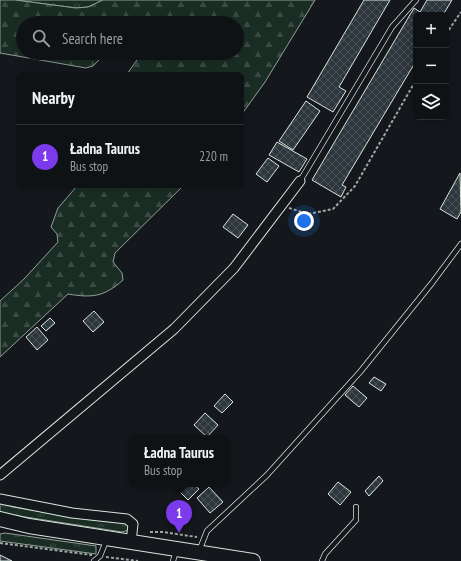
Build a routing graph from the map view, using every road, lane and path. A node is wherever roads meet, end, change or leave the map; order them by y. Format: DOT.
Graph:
graph roads {
  1 [pos="416,0"];
  2 [pos="461,12"];
  3 [pos="449,30"];
  4 [pos="414,84"];
  5 [pos="300,181"];
  6 [pos="283,204"];
  7 [pos="461,244"];
  8 [pos="0,475"];
  9 [pos="0,499"];
  10 [pos="356,507"];
  11 [pos="0,519"];
  12 [pos="0,524"];
  13 [pos="29,526"];
  14 [pos="106,538"];
  15 [pos="131,542"];
  16 [pos="0,543"];
  17 [pos="198,553"];
  18 [pos="175,555"];
  19 [pos="100,556"];
  20 [pos="94,561"];
  21 [pos="138,561"];
  22 [pos="254,561"];
  23 [pos="322,561"];
  1 -- 5 [label="lane"];
  2 -- 3 [label="path"];
  4 -- 6 [label="path"];
  5 -- 6 [label="street"];
  6 -- 8 [label="street"];
  7 -- 17 [label="lane"];
  9 -- 15 [label="street"];
  10 -- 23 [label="lane"];
  11 -- 13 [label="main road"];
  12 -- 13 [label="main road"];
  13 -- 14 [label="main road"];
  14 -- 15 [label="main road"];
  14 -- 19 [label="lane"];
  15 -- 18 [label="main road"];
  16 -- 19 [label="path"];
  17 -- 18 [label="main road"];
  17 -- 22 [label="main road"];
  19 -- 20 [label="lane"];
  19 -- 21 [label="path"];
}
